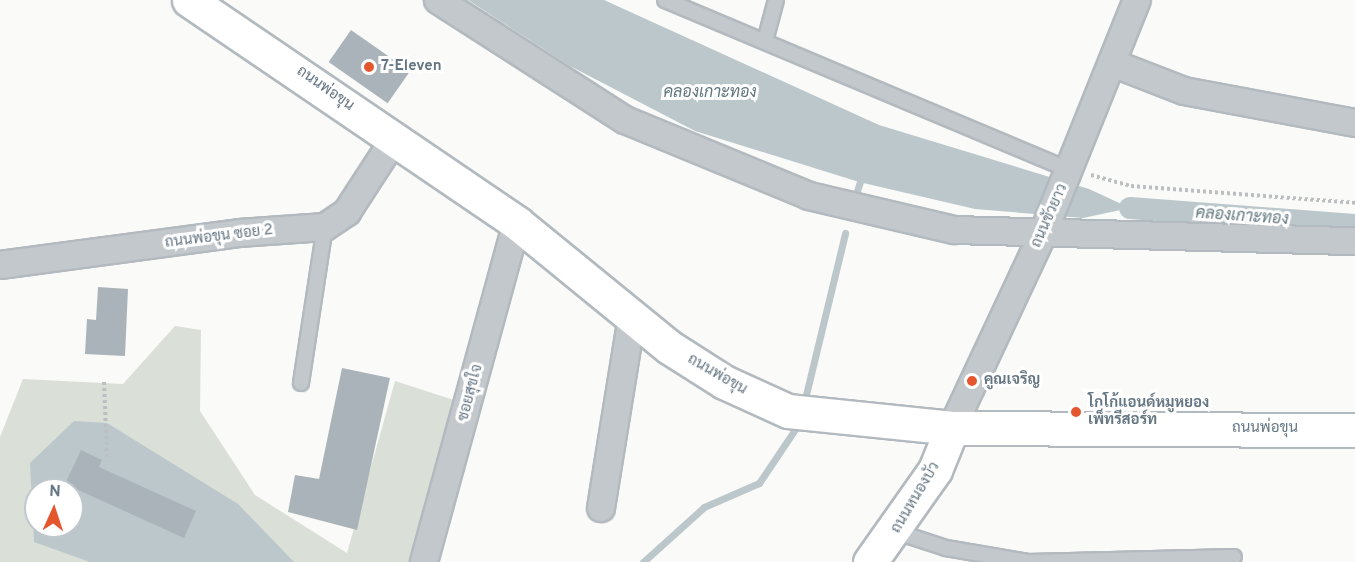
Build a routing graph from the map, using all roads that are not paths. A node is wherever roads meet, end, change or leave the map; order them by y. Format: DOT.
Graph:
graph roads {
  1 [pos="189,0"];
  2 [pos="438,0"];
  3 [pos="665,0"];
  4 [pos="777,0"];
  5 [pos="1137,0"];
  6 [pos="765,41"];
  7 [pos="1112,63"];
  8 [pos="1355,123"];
  9 [pos="395,138"];
  10 [pos="1070,170"];
  11 [pos="517,223"];
  12 [pos="325,226"];
  13 [pos="1042,236"];
  14 [pos="1355,242"];
  15 [pos="0,266"];
  16 [pos="632,317"];
  17 [pos="301,383"];
  18 [pos="952,428"];
  19 [pos="1355,430"];
  20 [pos="601,508"];
  21 [pos="897,532"];
  22 [pos="1233,557"];
  23 [pos="424,562"];
  24 [pos="870,562"];
  25 [pos="1028,562"];
  1 -- 9 [label="main road, ถนนพ่อขุน"];
  2 -- 13 [label="street"];
  3 -- 6 [label="lane"];
  4 -- 6 [label="lane"];
  5 -- 7 [label="street, ถนนขัวยาว"];
  6 -- 10 [label="lane"];
  7 -- 8 [label="street"];
  7 -- 10 [label="street, ถนนขัวยาว"];
  9 -- 11 [label="main road, ถนนพ่อขุน"];
  9 -- 12 [label="street"];
  10 -- 13 [label="street, ถนนขัวยาว"];
  11 -- 16 [label="main road, ถนนพ่อขุน"];
  11 -- 23 [label="street, ซอยสุขใจ"];
  12 -- 15 [label="street, ถนนพ่อขุน ซอย 2"];
  12 -- 17 [label="lane"];
  13 -- 14 [label="street"];
  13 -- 18 [label="street, ถนนขัวยาว"];
  16 -- 18 [label="main road, ถนนพ่อขุน"];
  16 -- 20 [label="street"];
  18 -- 19 [label="main road, ถนนพ่อขุน"];
  18 -- 21 [label="main road, ถนนหนองบัว"];
  21 -- 24 [label="main road, ถนนหนองบัว"];
  21 -- 25 [label="lane"];
  22 -- 25 [label="lane"];
}
